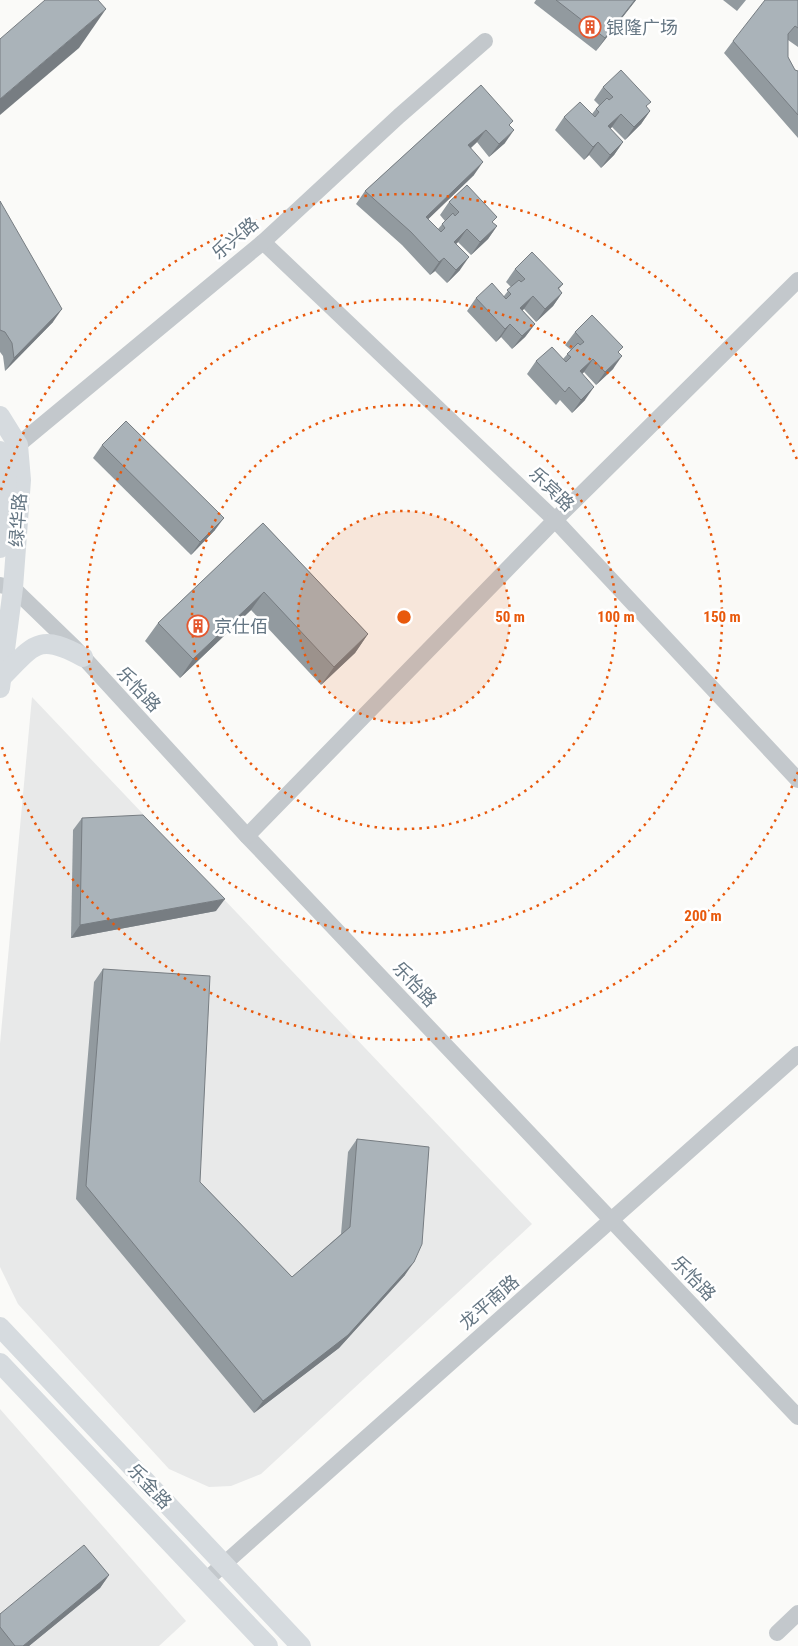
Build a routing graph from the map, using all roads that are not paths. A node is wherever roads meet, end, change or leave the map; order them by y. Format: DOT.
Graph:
graph roads {
  1 [pos="484,41"];
  2 [pos="263,242"];
  3 [pos="798,280"];
  4 [pos="0,416"];
  5 [pos="7,451"];
  6 [pos="555,520"];
  7 [pos="0,548"];
  8 [pos="7,587"];
  9 [pos="83,657"];
  10 [pos="1,683"];
  11 [pos="798,780"];
  12 [pos="247,836"];
  13 [pos="798,1054"];
  14 [pos="611,1221"];
  15 [pos="0,1327"];
  16 [pos="0,1363"];
  17 [pos="798,1417"];
  18 [pos="223,1564"];
  19 [pos="206,1580"];
  20 [pos="798,1613"];
  21 [pos="777,1633"];
  22 [pos="268,1646"];
  23 [pos="301,1646"];
  1 -- 2 [label="street, 乐兴路"];
  2 -- 5 [label="street, 乐兴路"];
  2 -- 6 [label="street, 乐宾路"];
  3 -- 6 [label="street"];
  4 -- 5 [label="main road, 绿华路"];
  5 -- 7 [label="main road, 绿华路"];
  5 -- 8 [label="main road, 绿华路"];
  6 -- 11 [label="street, 乐宾路"];
  6 -- 12 [label="street"];
  8 -- 9 [label="street, 乐怡路"];
  8 -- 10 [label="main road, 绿华路"];
  9 -- 10 [label="main road"];
  9 -- 12 [label="street, 乐怡路"];
  12 -- 14 [label="street, 乐怡路"];
  13 -- 14 [label="street, 龙平南路"];
  14 -- 17 [label="street, 乐怡路"];
  14 -- 18 [label="street, 龙平南路"];
  15 -- 18 [label="main road, 乐金路"];
  16 -- 19 [label="main road, 乐金路"];
  18 -- 19 [label="street, 龙平南路"];
  18 -- 23 [label="main road, 乐金路"];
  19 -- 22 [label="main road, 乐金路"];
  20 -- 21 [label="street"];
}
